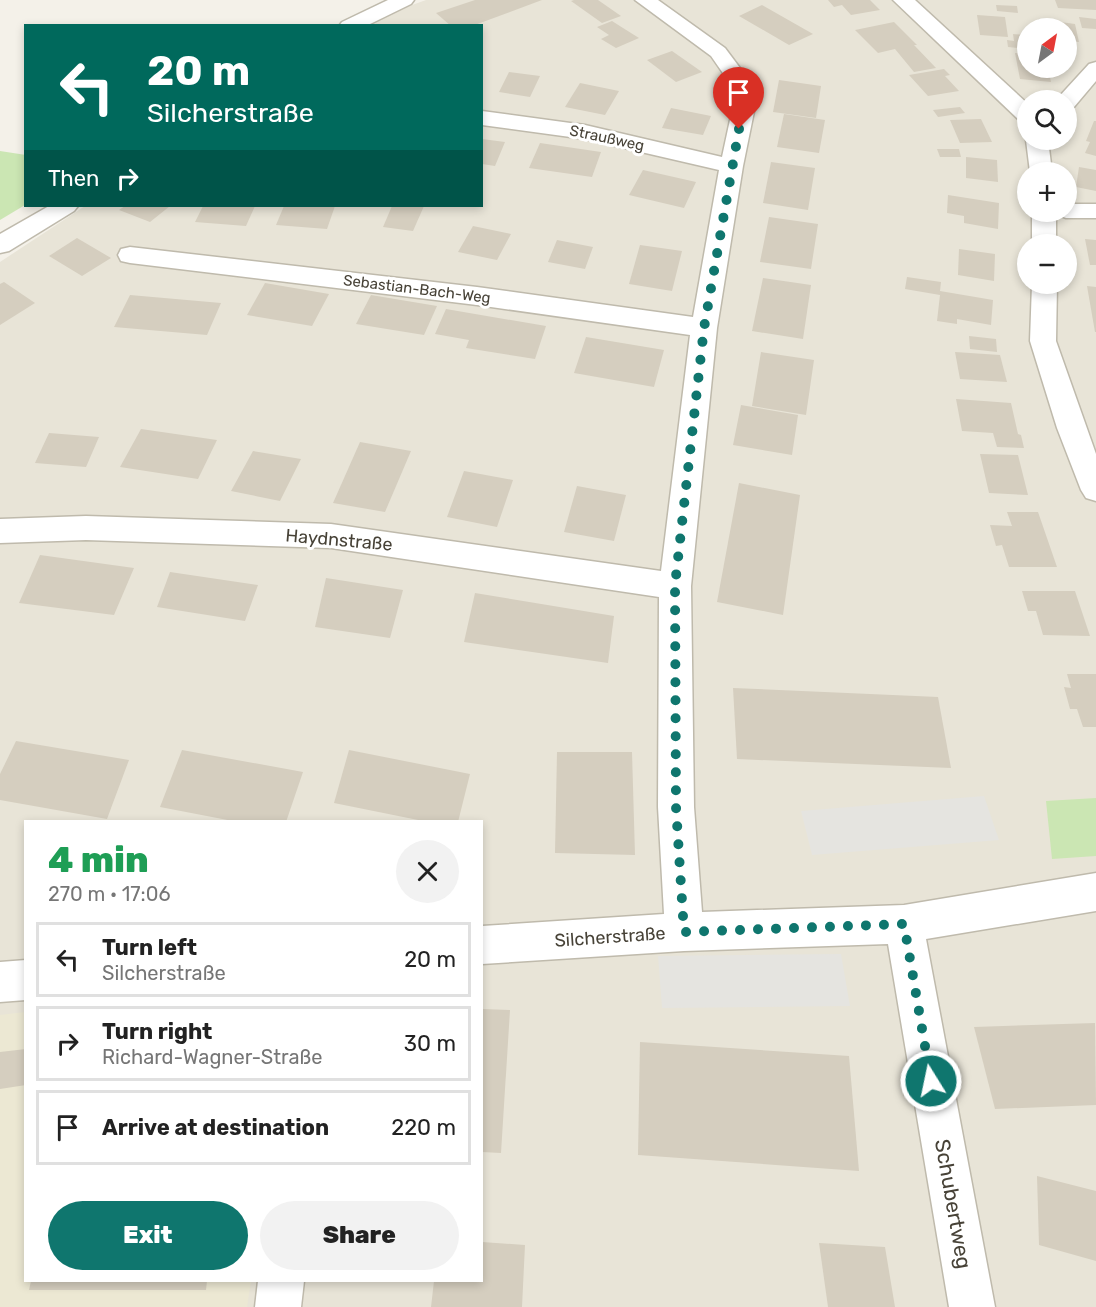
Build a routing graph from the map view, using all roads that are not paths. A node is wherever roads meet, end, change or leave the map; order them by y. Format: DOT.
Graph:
graph roads {
  1 [pos="404,0"];
  2 [pos="645,0"];
  3 [pos="903,0"];
  4 [pos="353,24"];
  5 [pos="1096,68"];
  6 [pos="1077,90"];
  7 [pos="1017,106"];
  8 [pos="483,118"];
  9 [pos="731,166"];
  10 [pos="64,207"];
  11 [pos="1077,211"];
  12 [pos="1096,212"];
  13 [pos="0,245"];
  14 [pos="130,255"];
  15 [pos="1044,294"];
  16 [pos="704,328"];
  17 [pos="1084,428"];
  18 [pos="1096,490"];
  19 [pos="0,531"];
  20 [pos="675,585"];
  21 [pos="1096,892"];
  22 [pos="904,924"];
  23 [pos="684,932"];
  24 [pos="483,945"];
  25 [pos="24,980"];
  26 [pos="0,982"];
  27 [pos="281,1282"];
  28 [pos="279,1307"];
  29 [pos="972,1307"];
  1 -- 4 [label="street"];
  2 -- 9 [label="street"];
  3 -- 7 [label="street"];
  5 -- 6 [label="street"];
  8 -- 9 [label="street, Straußweg"];
  9 -- 16 [label="street"];
  10 -- 13 [label="street"];
  11 -- 12 [label="street"];
  14 -- 16 [label="street, Sebastian-Bach-Weg"];
  15 -- 17 [label="street"];
  16 -- 20 [label="street"];
  17 -- 18 [label="street"];
  19 -- 20 [label="street, Haydnstraße"];
  20 -- 23 [label="street"];
  21 -- 22 [label="street, Silcherstraße"];
  22 -- 23 [label="street, Silcherstraße"];
  22 -- 29 [label="street, Schubertweg"];
  23 -- 24 [label="street, Silcherstraße"];
  25 -- 26 [label="street"];
  27 -- 28 [label="street"];
}
